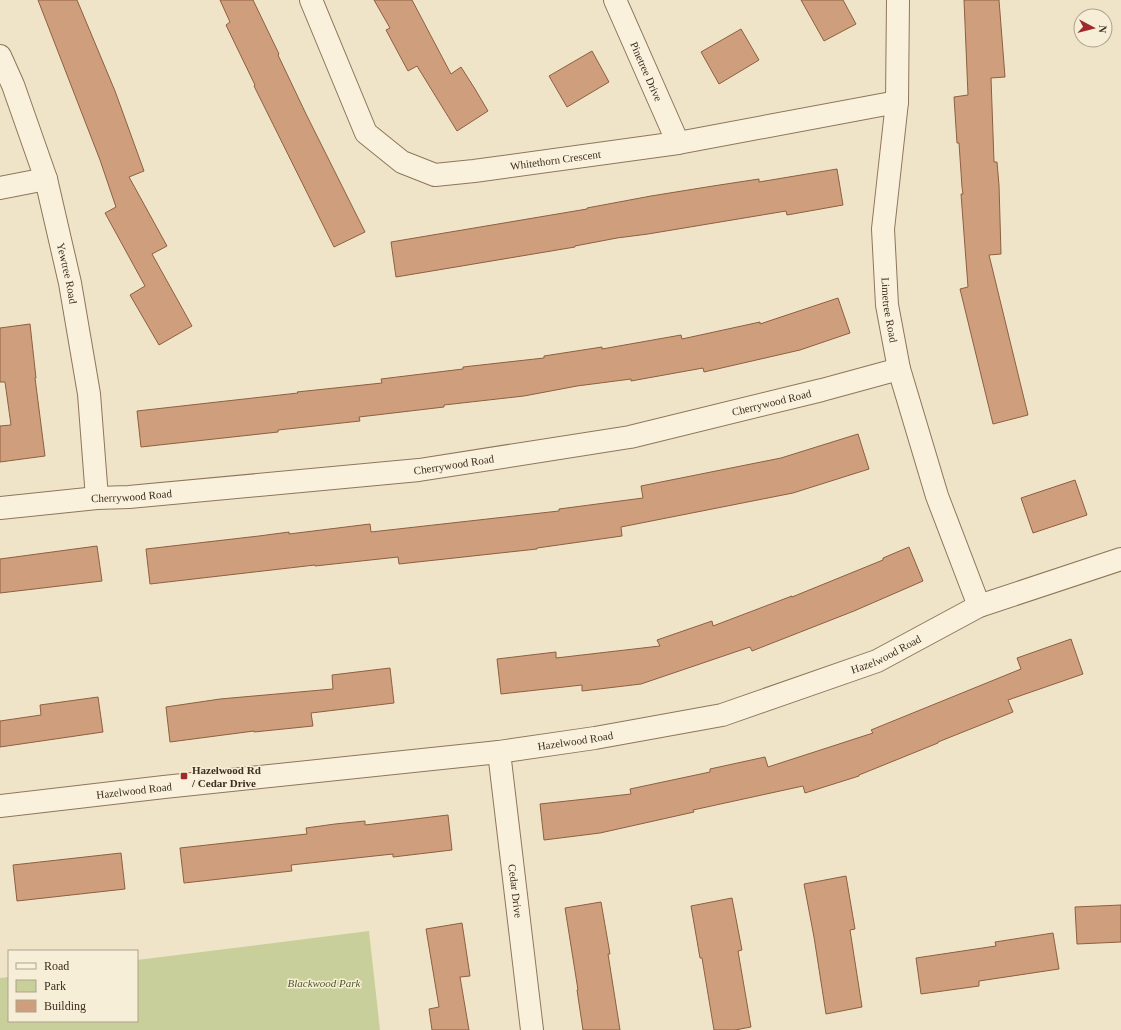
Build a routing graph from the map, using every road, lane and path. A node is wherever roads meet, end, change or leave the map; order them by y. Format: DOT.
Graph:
graph roads {
  1 [pos="311,0"];
  2 [pos="616,0"];
  3 [pos="898,0"];
  4 [pos="0,56"];
  5 [pos="897,102"];
  6 [pos="678,143"];
  7 [pos="46,179"];
  8 [pos="0,188"];
  9 [pos="899,369"];
  10 [pos="97,498"];
  11 [pos="0,508"];
  12 [pos="1121,559"];
  13 [pos="979,606"];
  14 [pos="499,752"];
  15 [pos="0,806"];
  16 [pos="532,1030"];
  1 -- 6 [label="street, Whitethorn Crescent"];
  2 -- 6 [label="street, Pinetree Drive"];
  3 -- 5 [label="street, Limetree Road"];
  4 -- 7 [label="street, Yewtree Road"];
  5 -- 6 [label="street, Whitethorn Crescent"];
  5 -- 9 [label="street, Limetree Road"];
  7 -- 8 [label="street"];
  7 -- 10 [label="street, Yewtree Road"];
  9 -- 10 [label="street, Cherrywood Road"];
  9 -- 13 [label="street, Limetree Road"];
  10 -- 11 [label="street, Cherrywood Road"];
  12 -- 13 [label="street, Hazelwood Road"];
  13 -- 14 [label="street, Hazelwood Road"];
  14 -- 15 [label="street, Hazelwood Road"];
  14 -- 16 [label="street, Cedar Drive"];
}
